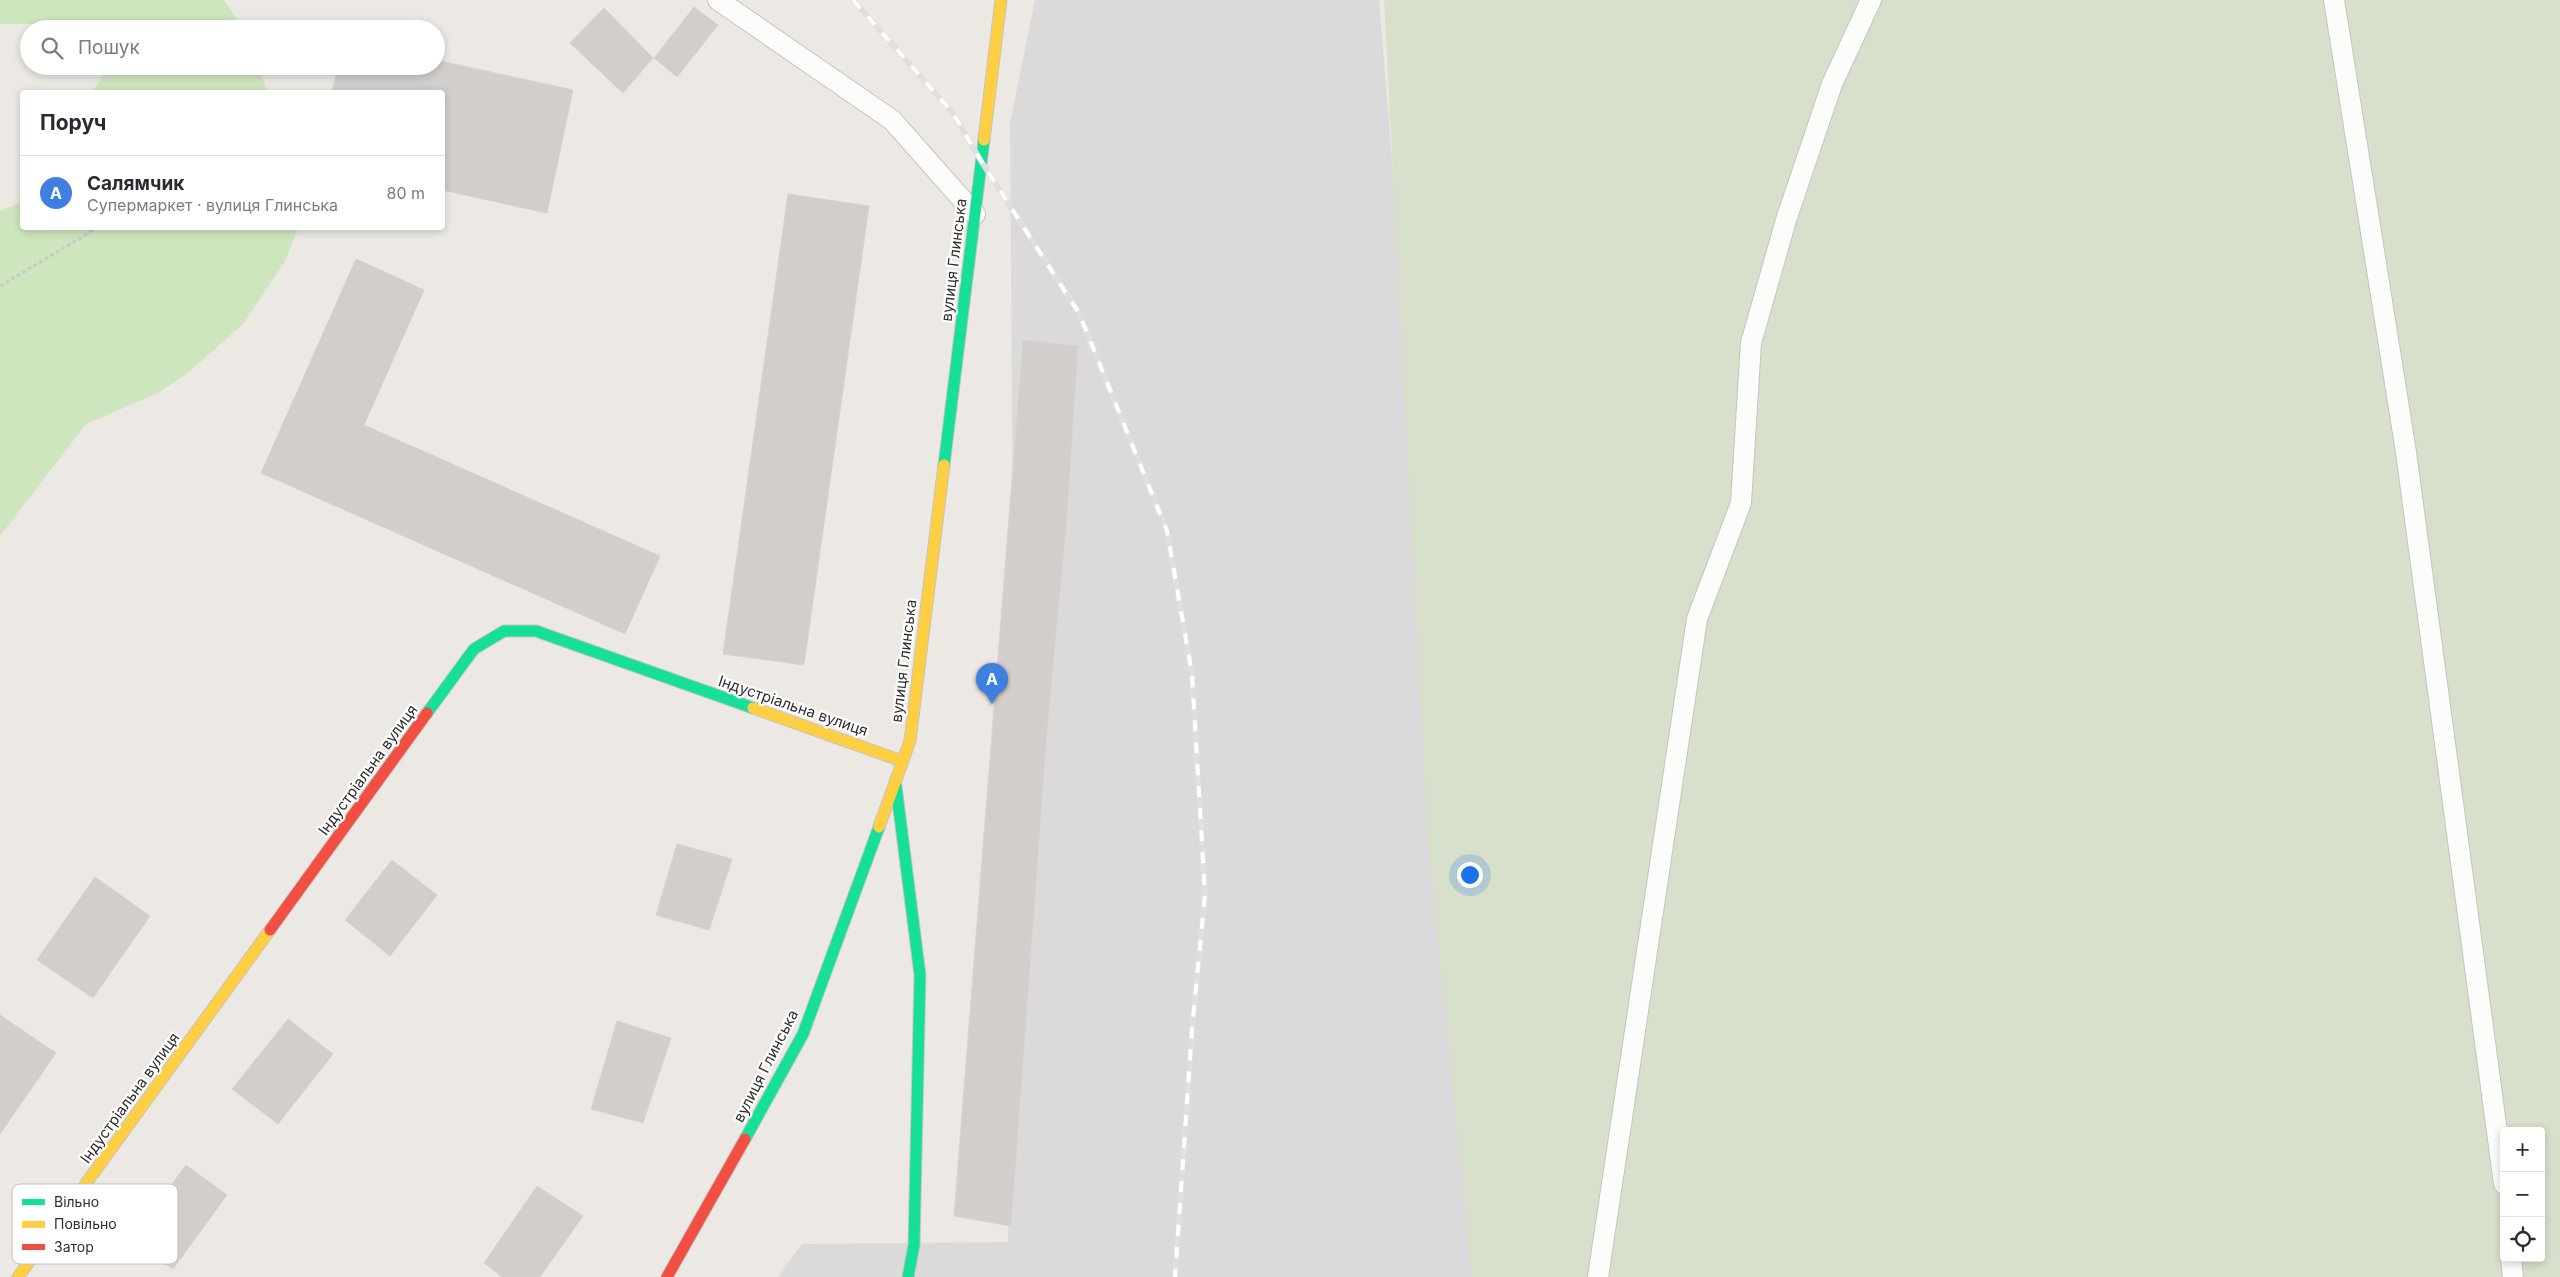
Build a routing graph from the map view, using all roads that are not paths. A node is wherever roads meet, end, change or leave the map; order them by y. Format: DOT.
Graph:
graph roads {
  1 [pos="718,0"];
  2 [pos="1001,0"];
  3 [pos="1871,0"];
  4 [pos="2334,0"];
  5 [pos="975,214"];
  6 [pos="902,761"];
  7 [pos="895,780"];
  8 [pos="2502,1172"];
  9 [pos="86,1184"];
  10 [pos="2511,1262"];
  11 [pos="27,1264"];
  12 [pos="18,1277"];
  13 [pos="667,1277"];
  14 [pos="908,1277"];
  15 [pos="1598,1277"];
  16 [pos="2513,1277"];
  1 -- 5 [label="lane"];
  2 -- 5 [label="street, вулиця Глинська"];
  3 -- 15 [label="lane"];
  4 -- 8 [label="lane"];
  5 -- 6 [label="street, вулиця Глинська"];
  6 -- 7 [label="street, вулиця Глинська"];
  6 -- 9 [label="street, Індустріальна вулиця"];
  7 -- 13 [label="street, вулиця Глинська"];
  7 -- 14 [label="street"];
  10 -- 16 [label="lane"];
  11 -- 12 [label="street, Індустріальна вулиця"];
}
